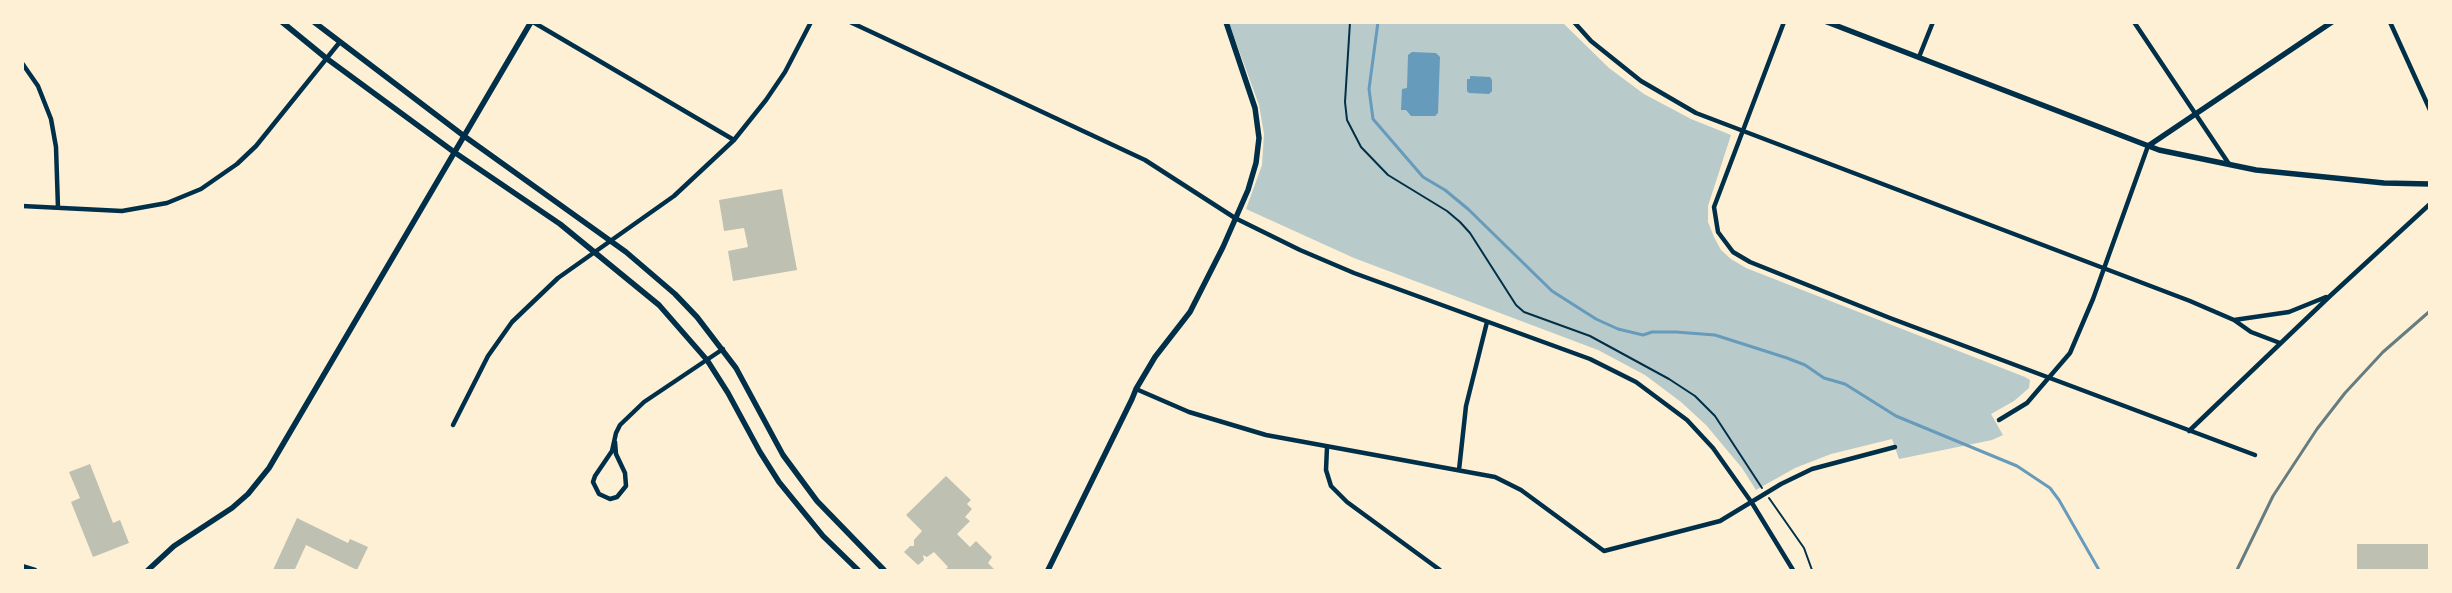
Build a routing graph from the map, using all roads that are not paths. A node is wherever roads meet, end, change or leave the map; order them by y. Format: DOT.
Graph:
graph roads {
  1 [pos="282,22"];
  2 [pos="314,22"];
  3 [pos="532,22"];
  4 [pos="811,22"];
  5 [pos="850,22"];
  6 [pos="1226,22"];
  7 [pos="1574,22"];
  8 [pos="1784,22"];
  9 [pos="1827,22"];
  10 [pos="1933,22"];
  11 [pos="2134,22"];
  12 [pos="2332,22"];
  13 [pos="2390,22"];
  14 [pos="339,43"];
  15 [pos="1919,57"];
  16 [pos="326,58"];
  17 [pos="22,63"];
  18 [pos="2430,110"];
  19 [pos="2195,114"];
  20 [pos="1742,132"];
  21 [pos="464,136"];
  22 [pos="734,140"];
  23 [pos="2148,146"];
  24 [pos="454,152"];
  25 [pos="2228,164"];
  26 [pos="2430,184"];
  27 [pos="2430,204"];
  28 [pos="22,206"];
  29 [pos="58,208"];
  30 [pos="1235,218"];
  31 [pos="611,242"];
  32 [pos="596,253"];
  33 [pos="2104,270"];
  34 [pos="2330,296"];
  35 [pos="2234,320"];
  36 [pos="1487,322"];
  37 [pos="2280,343"];
  38 [pos="723,349"];
  39 [pos="707,360"];
  40 [pos="2049,379"];
  41 [pos="1136,389"];
  42 [pos="1999,420"];
  43 [pos="453,425"];
  44 [pos="2189,431"];
  45 [pos="615,442"];
  46 [pos="1327,447"];
  47 [pos="1895,447"];
  48 [pos="2256,455"];
  49 [pos="1459,470"];
  50 [pos="1752,503"];
  51 [pos="22,566"];
  52 [pos="36,570"];
  53 [pos="148,570"];
  54 [pos="858,570"];
  55 [pos="884,570"];
  56 [pos="1048,570"];
  57 [pos="1440,570"];
  58 [pos="1793,570"];
  1 -- 16 [label="street"];
  2 -- 14 [label="street"];
  3 -- 21 [label="street"];
  3 -- 22 [label="street"];
  4 -- 22 [label="street"];
  5 -- 30 [label="street"];
  6 -- 30 [label="street"];
  7 -- 20 [label="street"];
  8 -- 20 [label="street"];
  9 -- 15 [label="street"];
  10 -- 15 [label="street"];
  11 -- 19 [label="street"];
  12 -- 19 [label="street"];
  13 -- 18 [label="street"];
  14 -- 16 [label="street"];
  14 -- 21 [label="street"];
  15 -- 23 [label="street"];
  16 -- 24 [label="street"];
  16 -- 29 [label="street"];
  17 -- 29 [label="street"];
  19 -- 23 [label="street"];
  19 -- 25 [label="street"];
  20 -- 33 [label="street"];
  20 -- 40 [label="street"];
  21 -- 24 [label="street"];
  21 -- 31 [label="street"];
  22 -- 31 [label="street"];
  23 -- 25 [label="street"];
  23 -- 33 [label="street"];
  24 -- 32 [label="street"];
  24 -- 53 [label="street"];
  25 -- 26 [label="street"];
  27 -- 34 [label="street"];
  28 -- 29 [label="street"];
  30 -- 36 [label="street"];
  30 -- 41 [label="street"];
  31 -- 32 [label="street"];
  31 -- 38 [label="street"];
  32 -- 39 [label="street"];
  32 -- 43 [label="street"];
  33 -- 35 [label="street"];
  33 -- 40 [label="street"];
  34 -- 35 [label="street"];
  34 -- 37 [label="street"];
  35 -- 37 [label="street"];
  36 -- 49 [label="street"];
  36 -- 50 [label="street"];
  37 -- 44 [label="street"];
  38 -- 39 [label="street"];
  38 -- 55 [label="street"];
  39 -- 45 [label="street"];
  39 -- 54 [label="street"];
  40 -- 42 [label="street"];
  40 -- 44 [label="street"];
  41 -- 46 [label="street"];
  41 -- 56 [label="street"];
  44 -- 48 [label="street"];
  45 -- 45 [label="street"];
  46 -- 49 [label="street"];
  46 -- 57 [label="street"];
  47 -- 50 [label="street"];
  49 -- 50 [label="street"];
  50 -- 58 [label="street"];
  51 -- 52 [label="street"];
}
